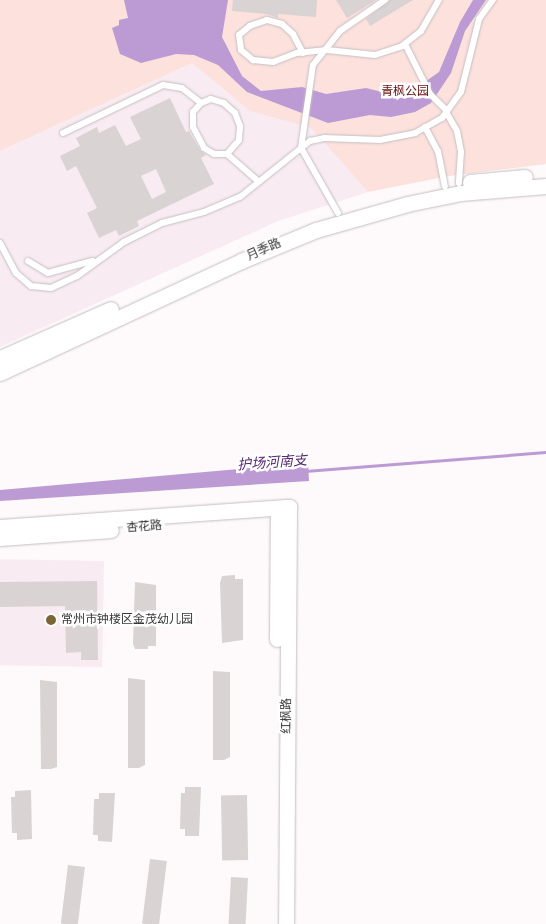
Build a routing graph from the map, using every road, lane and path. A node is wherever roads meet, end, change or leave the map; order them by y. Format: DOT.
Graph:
graph roads {
  1 [pos="385,0"];
  2 [pos="439,0"];
  3 [pos="493,0"];
  4 [pos="405,44"];
  5 [pos="327,50"];
  6 [pos="303,52"];
  7 [pos="201,103"];
  8 [pos="446,111"];
  9 [pos="425,127"];
  10 [pos="63,133"];
  11 [pos="301,148"];
  12 [pos="227,154"];
  13 [pos="546,176"];
  14 [pos="258,180"];
  15 [pos="452,185"];
  16 [pos="546,186"];
  17 [pos="338,213"];
  18 [pos="0,243"];
  19 [pos="98,259"];
  20 [pos="28,262"];
  21 [pos="0,358"];
  22 [pos="0,373"];
  23 [pos="283,512"];
  24 [pos="0,527"];
  25 [pos="0,538"];
  26 [pos="277,924"];
  27 [pos="286,924"];
  1 -- 5 [label="lane"];
  2 -- 4 [label="lane"];
  3 -- 8 [label="lane"];
  4 -- 5 [label="lane"];
  4 -- 8 [label="lane"];
  5 -- 6 [label="lane"];
  5 -- 11 [label="lane"];
  6 -- 6 [label="lane"];
  7 -- 10 [label="lane"];
  7 -- 12 [label="lane"];
  7 -- 12 [label="lane"];
  8 -- 9 [label="lane"];
  8 -- 15 [label="lane"];
  9 -- 11 [label="lane"];
  9 -- 15 [label="lane"];
  11 -- 14 [label="lane"];
  11 -- 17 [label="lane"];
  12 -- 14 [label="lane"];
  13 -- 15 [label="street, 月季路"];
  14 -- 19 [label="lane"];
  15 -- 17 [label="street, 月季路"];
  16 -- 22 [label="street, 月季路"];
  17 -- 21 [label="street, 月季路"];
  18 -- 19 [label="lane"];
  19 -- 20 [label="lane"];
  23 -- 24 [label="street, 杏花路"];
  23 -- 25 [label="street, 杏花路"];
  23 -- 26 [label="street, 红枫路"];
  23 -- 27 [label="street, 红枫路"];
}
